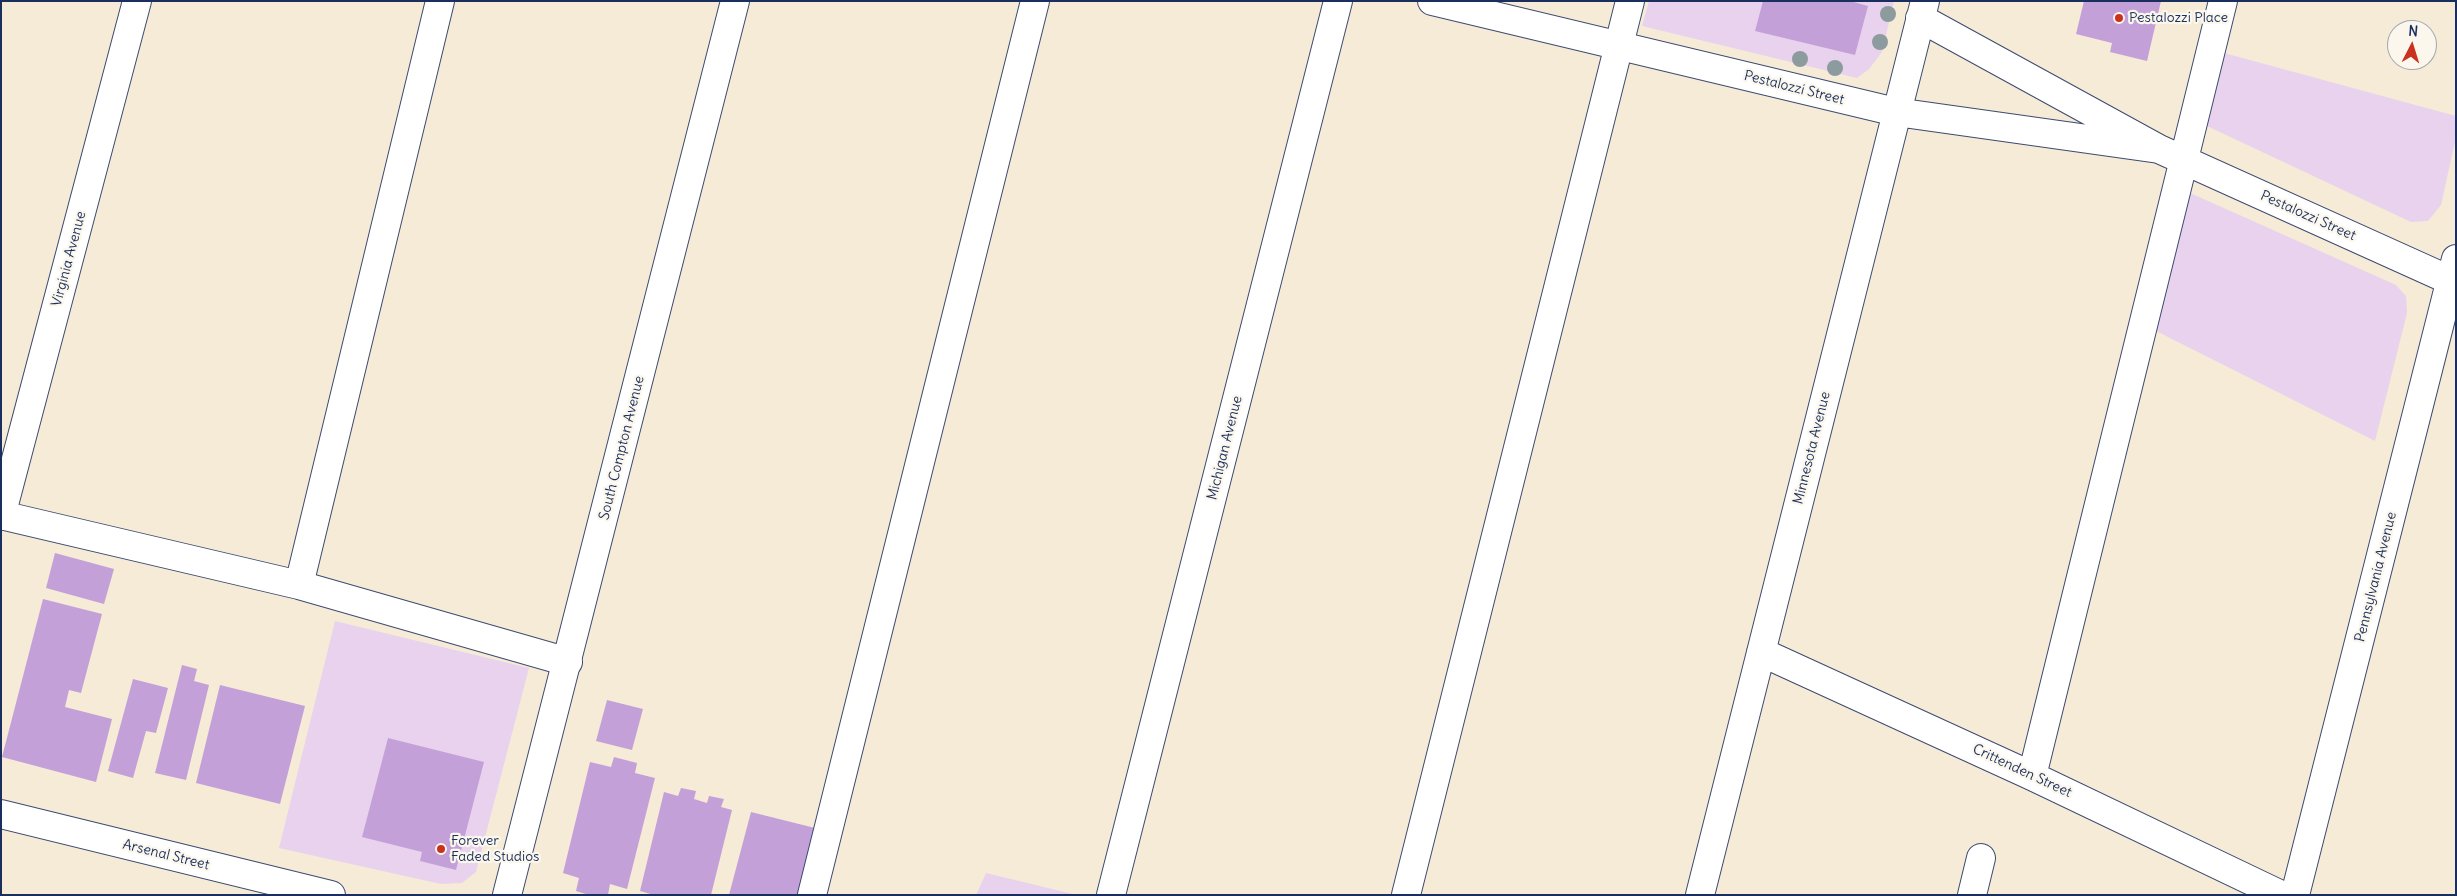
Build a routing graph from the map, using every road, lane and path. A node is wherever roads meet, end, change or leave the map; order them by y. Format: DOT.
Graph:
graph roads {
  1 [pos="137,1"];
  2 [pos="440,1"];
  3 [pos="735,1"];
  4 [pos="1035,1"];
  5 [pos="1338,1"];
  6 [pos="1432,1"];
  7 [pos="1630,1"];
  8 [pos="2223,1"];
  9 [pos="1922,10"];
  10 [pos="1618,46"];
  11 [pos="1896,112"];
  12 [pos="2171,154"];
  13 [pos="2454,274"];
  14 [pos="1,516"];
  15 [pos="299,585"];
  16 [pos="1761,652"];
  17 [pos="568,662"];
  18 [pos="2032,776"];
  19 [pos="1,814"];
  20 [pos="1981,858"];
  21 [pos="331,895"];
  22 [pos="507,895"];
  23 [pos="812,895"];
  24 [pos="1111,895"];
  25 [pos="1406,895"];
  26 [pos="1700,895"];
  27 [pos="1972,895"];
  28 [pos="2282,895"];
  29 [pos="2296,895"];
  1 -- 14 [label="street, Virginia Avenue"];
  2 -- 15 [label="street"];
  3 -- 17 [label="street, South Compton Avenue"];
  4 -- 23 [label="street"];
  5 -- 24 [label="street, Michigan Avenue"];
  6 -- 10 [label="street, Pestalozzi Street"];
  7 -- 10 [label="street"];
  8 -- 12 [label="street"];
  9 -- 11 [label="street, Minnesota Avenue"];
  9 -- 12 [label="street, Pestalozzi Street"];
  10 -- 11 [label="street, Pestalozzi Street"];
  10 -- 25 [label="street"];
  11 -- 12 [label="street, Pestalozzi Street"];
  11 -- 16 [label="street, Minnesota Avenue"];
  12 -- 13 [label="street, Pestalozzi Street"];
  12 -- 18 [label="street"];
  13 -- 29 [label="street, Pennsylvania Avenue"];
  14 -- 15 [label="street"];
  15 -- 17 [label="street"];
  16 -- 18 [label="street, Crittenden Street"];
  16 -- 26 [label="street, Minnesota Avenue"];
  17 -- 22 [label="street, South Compton Avenue"];
  18 -- 28 [label="street, Crittenden Street"];
  19 -- 21 [label="street, Arsenal Street"];
  20 -- 27 [label="street"];
}
